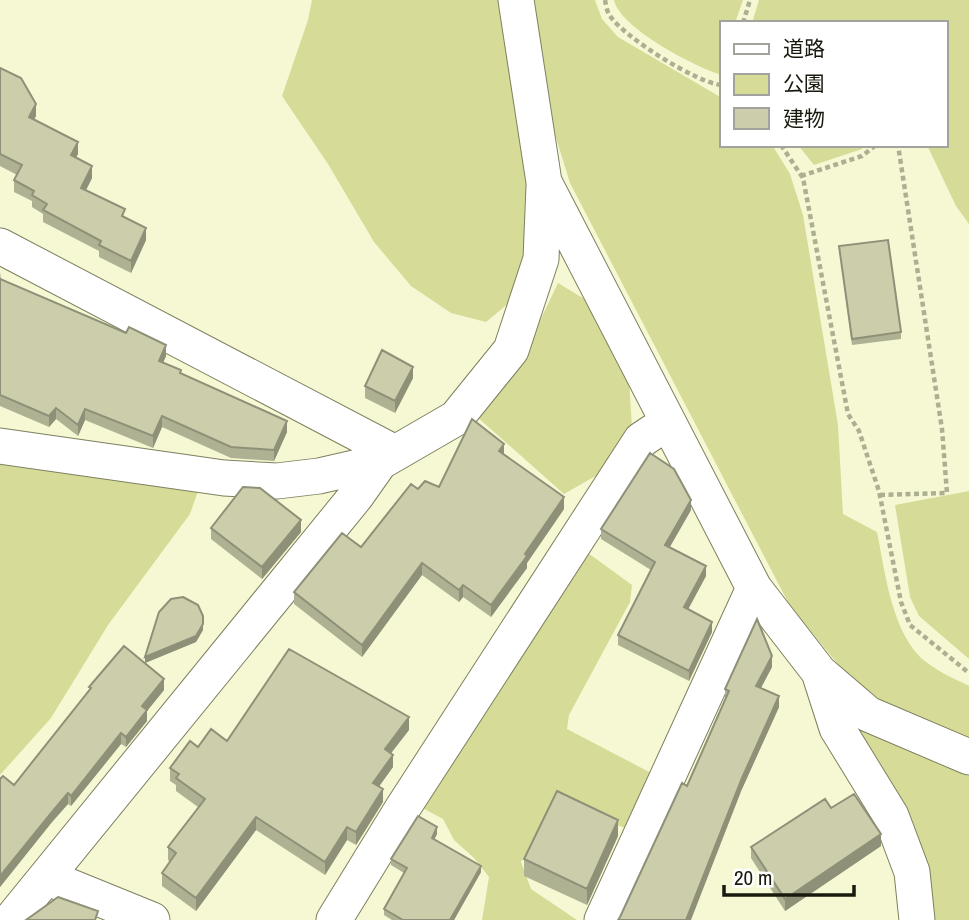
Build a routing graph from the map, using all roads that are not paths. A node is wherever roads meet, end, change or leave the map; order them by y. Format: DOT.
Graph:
graph roads {
  1 [pos="516,0"];
  2 [pos="544,182"];
  3 [pos="0,246"];
  4 [pos="668,422"];
  5 [pos="0,446"];
  6 [pos="388,458"];
  7 [pos="754,589"];
  8 [pos="819,672"];
  9 [pos="969,757"];
  10 [pos="46,877"];
  11 [pos="10,920"];
  12 [pos="152,920"];
  13 [pos="334,920"];
  14 [pos="602,920"];
  15 [pos="917,920"];
  1 -- 2 [label="street"];
  2 -- 4 [label="street"];
  2 -- 6 [label="street"];
  3 -- 6 [label="street"];
  4 -- 7 [label="street"];
  4 -- 13 [label="street"];
  5 -- 6 [label="street"];
  6 -- 10 [label="street"];
  7 -- 8 [label="street"];
  7 -- 14 [label="street"];
  8 -- 9 [label="street"];
  8 -- 15 [label="street"];
  10 -- 11 [label="street"];
  10 -- 12 [label="street"];
}
